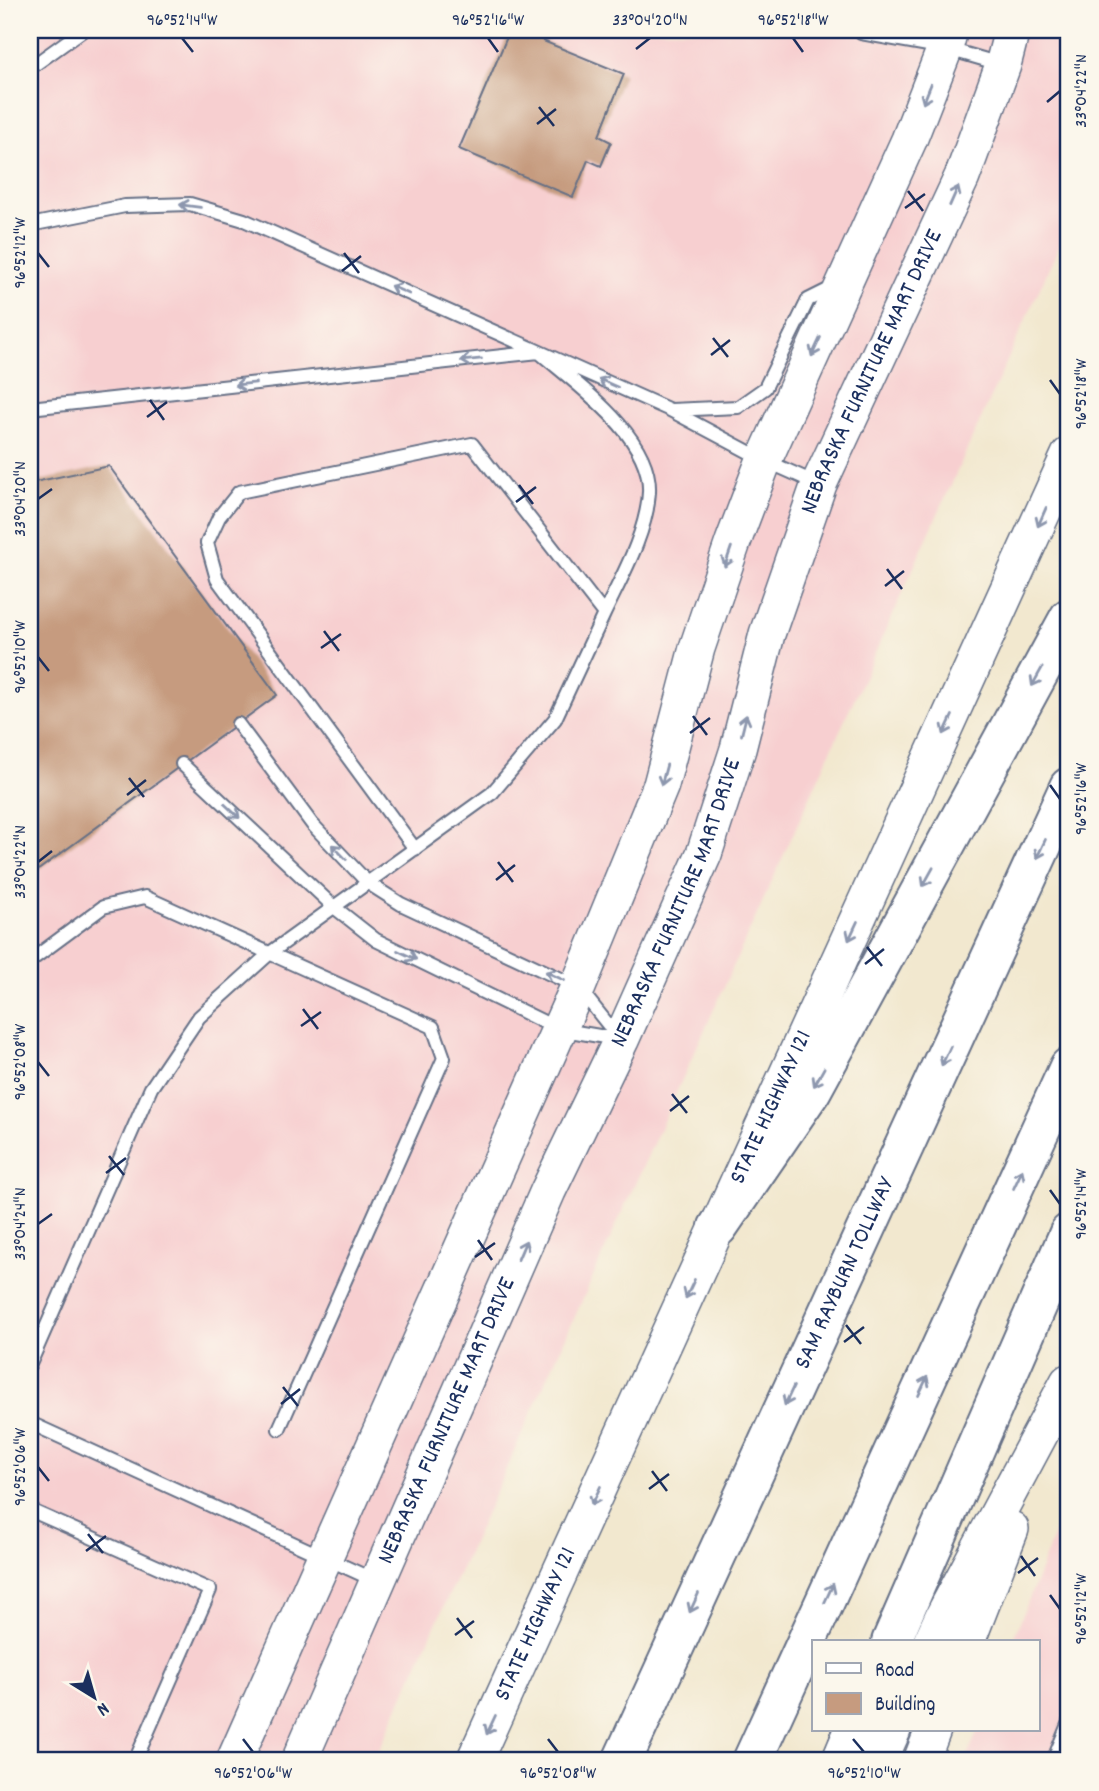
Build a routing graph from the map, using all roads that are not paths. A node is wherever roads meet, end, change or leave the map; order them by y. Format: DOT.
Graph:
graph roads {
  1 [pos="83,30"];
  2 [pos="1013,30"];
  3 [pos="861,33"];
  4 [pos="948,39"];
  5 [pos="1003,65"];
  6 [pos="30,68"];
  7 [pos="30,225"];
  8 [pos="846,281"];
  9 [pos="539,352"];
  10 [pos="30,408"];
  11 [pos="670,410"];
  12 [pos="1069,455"];
  13 [pos="764,460"];
  14 [pos="819,484"];
  15 [pos="604,614"];
  16 [pos="1069,618"];
  17 [pos="238,724"];
  18 [pos="183,764"];
  19 [pos="1069,787"];
  20 [pos="415,849"];
  21 [pos="368,883"];
  22 [pos="334,907"];
  23 [pos="270,953"];
  24 [pos="30,961"];
  25 [pos="578,987"];
  26 [pos="558,1029"];
  27 [pos="621,1040"];
  28 [pos="1069,1067"];
  29 [pos="718,1227"];
  30 [pos="1069,1233"];
  31 [pos="30,1363"];
  32 [pos="1069,1380"];
  33 [pos="30,1423"];
  34 [pos="279,1429"];
  35 [pos="30,1510"];
  36 [pos="324,1558"];
  37 [pos="378,1582"];
  38 [pos="892,1640"];
  39 [pos="932,1640"];
  40 [pos="968,1640"];
  41 [pos="1069,1722"];
  42 [pos="853,1732"];
  43 [pos="892,1732"];
  44 [pos="932,1732"];
  45 [pos="135,1761"];
  46 [pos="234,1761"];
  47 [pos="299,1761"];
  48 [pos="474,1761"];
  49 [pos="622,1761"];
  50 [pos="752,1761"];
  51 [pos="841,1761"];
  52 [pos="879,1761"];
  53 [pos="921,1761"];
  54 [pos="1053,1761"];
  1 -- 6 [label="lane"];
  2 -- 5 [label="street, NEBRASKA FURNITURE MART DRIVE"];
  3 -- 4 [label="lane"];
  4 -- 5 [label="lane"];
  4 -- 8 [label="street, one-way"];
  14 -- 5 [label="street, NEBRASKA FURNITURE MART DRIVE, one-way"];
  9 -- 7 [label="lane, one-way"];
  8 -- 11 [label="lane"];
  8 -- 13 [label="street, one-way"];
  9 -- 10 [label="lane, one-way"];
  11 -- 9 [label="lane, one-way"];
  9 -- 15 [label="lane"];
  11 -- 13 [label="lane"];
  12 -- 29 [label="street, STATE HIGHWAY 121, one-way"];
  13 -- 14 [label="lane"];
  13 -- 25 [label="street, one-way"];
  27 -- 14 [label="street, NEBRASKA FURNITURE MART DRIVE, one-way"];
  15 -- 20 [label="lane"];
  15 -- 20 [label="lane"];
  16 -- 29 [label="highway, one-way"];
  21 -- 17 [label="lane, one-way"];
  18 -- 22 [label="lane, one-way"];
  19 -- 49 [label="highway, SAM RAYBURN TOLLWAY, one-way"];
  20 -- 21 [label="lane"];
  21 -- 22 [label="lane"];
  25 -- 21 [label="lane, one-way"];
  22 -- 23 [label="lane"];
  22 -- 26 [label="lane, one-way"];
  23 -- 24 [label="lane"];
  23 -- 31 [label="lane"];
  23 -- 34 [label="lane"];
  25 -- 26 [label="street"];
  25 -- 27 [label="lane"];
  26 -- 27 [label="lane"];
  26 -- 36 [label="street"];
  37 -- 27 [label="street, NEBRASKA FURNITURE MART DRIVE, one-way"];
  50 -- 28 [label="highway, one-way"];
  29 -- 48 [label="street, STATE HIGHWAY 121, one-way"];
  30 -- 38 [label="highway"];
  32 -- 39 [label="street"];
  32 -- 40 [label="street"];
  33 -- 36 [label="lane"];
  35 -- 45 [label="lane"];
  36 -- 37 [label="lane"];
  36 -- 46 [label="street"];
  37 -- 47 [label="street, NEBRASKA FURNITURE MART DRIVE"];
  41 -- 54 [label="lane"];
  42 -- 51 [label="highway"];
  43 -- 52 [label="street"];
  44 -- 53 [label="street"];
}
